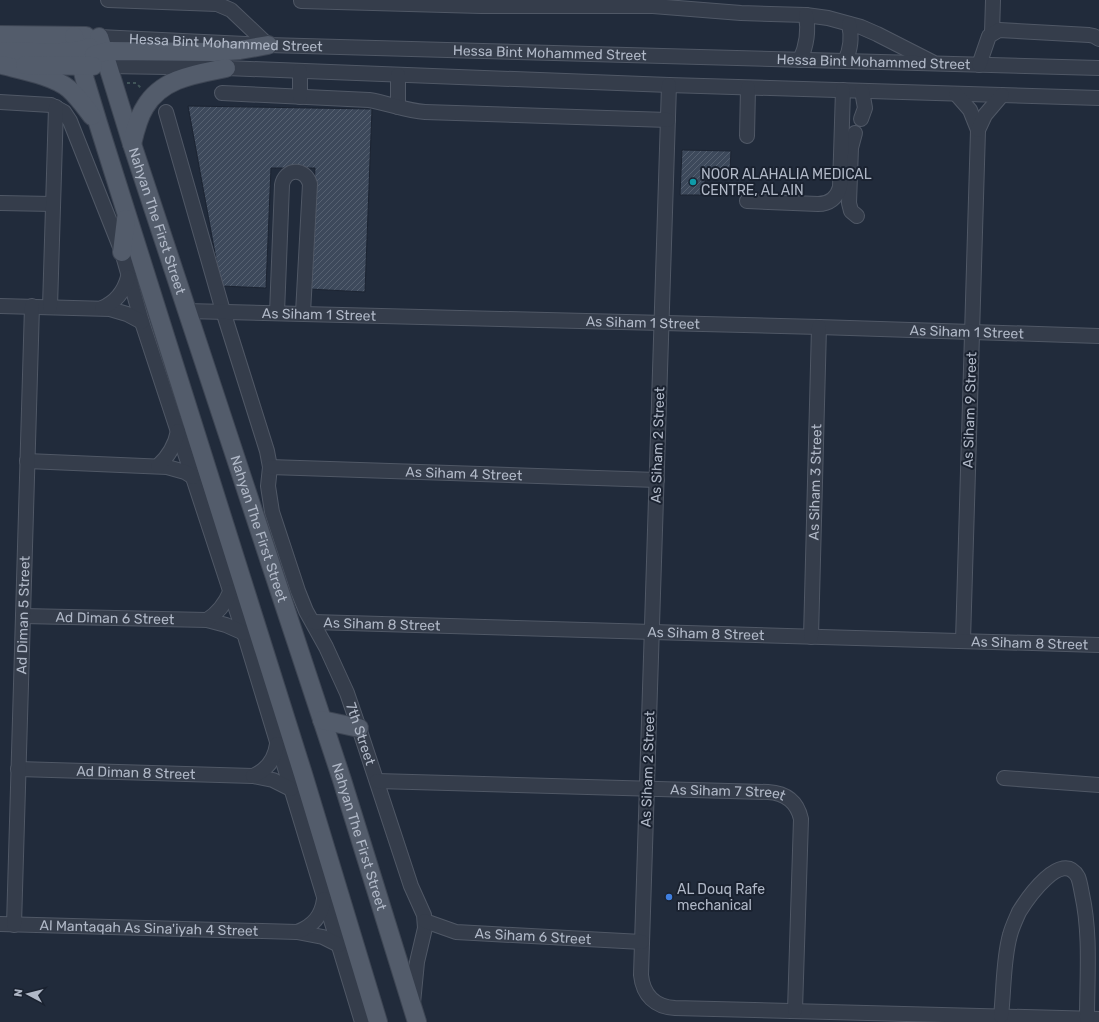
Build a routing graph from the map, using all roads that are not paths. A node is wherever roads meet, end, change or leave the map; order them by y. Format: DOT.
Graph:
graph roads {
  1 [pos="108,0"];
  2 [pos="993,0"];
  3 [pos="302,1"];
  4 [pos="653,3"];
  5 [pos="741,7"];
  6 [pos="806,15"];
  7 [pos="849,24"];
  8 [pos="992,33"];
  9 [pos="0,35"];
  10 [pos="1099,39"];
  11 [pos="268,45"];
  12 [pos="78,51"];
  13 [pos="104,52"];
  14 [pos="1,60"];
  15 [pos="800,60"];
  16 [pos="845,61"];
  17 [pos="936,64"];
  18 [pos="979,65"];
  19 [pos="226,68"];
  20 [pos="1099,68"];
  21 [pos="300,71"];
  22 [pos="398,75"];
  23 [pos="669,85"];
  24 [pos="748,88"];
  25 [pos="843,90"];
  26 [pos="868,91"];
  27 [pos="222,93"];
  28 [pos="956,94"];
  29 [pos="1002,95"];
  30 [pos="300,97"];
  31 [pos="1099,98"];
  32 [pos="0,102"];
  33 [pos="56,107"];
  34 [pos="398,107"];
  35 [pos="166,112"];
  36 [pos="865,118"];
  37 [pos="668,120"];
  38 [pos="98,124"];
  39 [pos="978,130"];
  40 [pos="855,134"];
  41 [pos="747,136"];
  42 [pos="132,144"];
  43 [pos="747,201"];
  44 [pos="0,203"];
  45 [pos="53,204"];
  46 [pos="127,214"];
  47 [pos="857,216"];
  48 [pos="122,252"];
  49 [pos="128,277"];
  50 [pos="0,306"];
  51 [pos="32,306"];
  52 [pos="50,307"];
  53 [pos="102,308"];
  54 [pos="187,311"];
  55 [pos="223,311"];
  56 [pos="277,313"];
  57 [pos="303,314"];
  58 [pos="142,322"];
  59 [pos="662,324"];
  60 [pos="819,327"];
  61 [pos="972,333"];
  62 [pos="1099,336"];
  63 [pos="178,431"];
  64 [pos="27,461"];
  65 [pos="158,466"];
  66 [pos="270,467"];
  67 [pos="193,477"];
  68 [pos="657,480"];
  69 [pos="230,592"];
  70 [pos="23,616"];
  71 [pos="207,620"];
  72 [pos="313,622"];
  73 [pos="653,632"];
  74 [pos="244,634"];
  75 [pos="811,637"];
  76 [pos="963,642"];
  77 [pos="1099,645"];
  78 [pos="322,720"];
  79 [pos="360,728"];
  80 [pos="277,744"];
  81 [pos="18,769"];
  82 [pos="253,776"];
  83 [pos="1004,778"];
  84 [pos="377,781"];
  85 [pos="1099,785"];
  86 [pos="648,788"];
  87 [pos="291,789"];
  88 [pos="324,898"];
  89 [pos="425,921"];
  90 [pos="7,924"];
  91 [pos="298,932"];
  92 [pos="642,942"];
  93 [pos="339,945"];
  94 [pos="795,1010"];
  95 [pos="414,1015"];
  96 [pos="1001,1016"];
  97 [pos="1093,1018"];
  98 [pos="362,1022"];
  99 [pos="378,1022"];
  1 -- 11 [label="street"];
  2 -- 8 [label="street"];
  3 -- 4 [label="street"];
  4 -- 5 [label="street"];
  5 -- 6 [label="street"];
  6 -- 7 [label="street"];
  6 -- 15 [label="street"];
  7 -- 16 [label="street"];
  7 -- 17 [label="street"];
  8 -- 10 [label="street"];
  8 -- 18 [label="street"];
  9 -- 12 [label="main road, Hessa Bint Mohammed Street"];
  11 -- 13 [label="main road"];
  11 -- 15 [label="street, Hessa Bint Mohammed Street"];
  12 -- 13 [label="main road, Hessa Bint Mohammed Street"];
  12 -- 13 [label="main road"];
  12 -- 14 [label="main road, Hessa Bint Mohammed Street"];
  12 -- 38 [label="main road, Nahyan The First Street"];
  13 -- 19 [label="street, Hessa Bint Mohammed Street"];
  13 -- 42 [label="main road, Nahyan The First Street"];
  14 -- 38 [label="main road"];
  15 -- 16 [label="street, Hessa Bint Mohammed Street"];
  16 -- 17 [label="street, Hessa Bint Mohammed Street"];
  17 -- 18 [label="street, Hessa Bint Mohammed Street"];
  18 -- 20 [label="street, Hessa Bint Mohammed Street"];
  19 -- 21 [label="street, Hessa Bint Mohammed Street"];
  19 -- 42 [label="main road"];
  21 -- 22 [label="street, Hessa Bint Mohammed Street"];
  21 -- 30 [label="street"];
  22 -- 23 [label="street, Hessa Bint Mohammed Street"];
  22 -- 34 [label="street"];
  23 -- 24 [label="street, Hessa Bint Mohammed Street"];
  23 -- 37 [label="street, As Siham 2 Street"];
  24 -- 25 [label="street, Hessa Bint Mohammed Street"];
  24 -- 41 [label="street"];
  25 -- 26 [label="street, Hessa Bint Mohammed Street"];
  25 -- 43 [label="street"];
  26 -- 28 [label="street, Hessa Bint Mohammed Street"];
  26 -- 36 [label="street"];
  27 -- 30 [label="street"];
  28 -- 29 [label="street, Hessa Bint Mohammed Street"];
  28 -- 39 [label="street, As Siham 9 Street"];
  29 -- 31 [label="street, Hessa Bint Mohammed Street"];
  29 -- 39 [label="street, As Siham 9 Street"];
  30 -- 34 [label="street"];
  32 -- 33 [label="street"];
  33 -- 45 [label="street"];
  33 -- 48 [label="street"];
  34 -- 37 [label="street"];
  35 -- 55 [label="street, 7th Street"];
  37 -- 59 [label="street, As Siham 2 Street"];
  38 -- 46 [label="main road, Nahyan The First Street"];
  39 -- 61 [label="street, As Siham 9 Street"];
  40 -- 47 [label="street"];
  42 -- 54 [label="main road, Nahyan The First Street"];
  44 -- 45 [label="street"];
  45 -- 52 [label="street"];
  46 -- 48 [label="main road"];
  46 -- 99 [label="main road, Nahyan The First Street"];
  48 -- 49 [label="street"];
  49 -- 53 [label="street"];
  49 -- 58 [label="street"];
  50 -- 51 [label="street"];
  51 -- 52 [label="street"];
  51 -- 64 [label="street, Ad Diman 5 Street"];
  52 -- 53 [label="street"];
  53 -- 58 [label="street"];
  54 -- 55 [label="street, As Siham 1 Street"];
  54 -- 78 [label="main road, Nahyan The First Street"];
  55 -- 56 [label="street, As Siham 1 Street"];
  55 -- 66 [label="street, 7th Street"];
  56 -- 57 [label="street, As Siham 1 Street"];
  56 -- 57 [label="street"];
  57 -- 59 [label="street, As Siham 1 Street"];
  58 -- 63 [label="street"];
  59 -- 60 [label="street, As Siham 1 Street"];
  59 -- 68 [label="street, As Siham 2 Street"];
  60 -- 61 [label="street, As Siham 1 Street"];
  60 -- 75 [label="street, As Siham 3 Street"];
  61 -- 62 [label="street, As Siham 1 Street"];
  61 -- 76 [label="street, As Siham 9 Street"];
  63 -- 65 [label="street"];
  63 -- 67 [label="street"];
  64 -- 65 [label="street"];
  64 -- 70 [label="street, Ad Diman 5 Street"];
  65 -- 67 [label="street"];
  66 -- 68 [label="street, As Siham 4 Street"];
  66 -- 72 [label="street, 7th Street"];
  67 -- 69 [label="street"];
  68 -- 73 [label="street, As Siham 2 Street"];
  69 -- 71 [label="street"];
  69 -- 74 [label="street"];
  70 -- 71 [label="street, Ad Diman 6 Street"];
  70 -- 81 [label="street, Ad Diman 5 Street"];
  71 -- 74 [label="street, Ad Diman 6 Street"];
  72 -- 73 [label="street, As Siham 8 Street"];
  72 -- 79 [label="street, 7th Street"];
  73 -- 75 [label="street, As Siham 8 Street"];
  73 -- 86 [label="street, As Siham 2 Street"];
  74 -- 80 [label="street"];
  75 -- 76 [label="street, As Siham 8 Street"];
  76 -- 77 [label="street, As Siham 8 Street"];
  78 -- 79 [label="main road"];
  78 -- 95 [label="main road, Nahyan The First Street"];
  79 -- 84 [label="street, 7th Street"];
  80 -- 82 [label="street"];
  80 -- 87 [label="street"];
  81 -- 82 [label="street, Ad Diman 8 Street"];
  81 -- 90 [label="street, Ad Diman 5 Street"];
  82 -- 87 [label="street, Ad Diman 8 Street"];
  83 -- 85 [label="street"];
  84 -- 86 [label="street, As Siham 7 Street"];
  84 -- 89 [label="street, 7th Street"];
  86 -- 92 [label="street, As Siham 2 Street"];
  86 -- 94 [label="street, As Siham 7 Street"];
  87 -- 88 [label="street"];
  88 -- 91 [label="street"];
  88 -- 93 [label="street"];
  89 -- 92 [label="street, As Siham 6 Street"];
  89 -- 95 [label="street, 7th Street"];
  90 -- 91 [label="street, Al Mantaqah As Sina'iyah 4 Street"];
  91 -- 93 [label="street, Al Mantaqah As Sina'iyah 4 Street"];
  92 -- 94 [label="street, As Siham 2 Street"];
  93 -- 98 [label="street"];
  94 -- 96 [label="street, As Siham 2 Street"];
  96 -- 97 [label="street, As Siham 2 Street"];
  96 -- 97 [label="street"];
}
